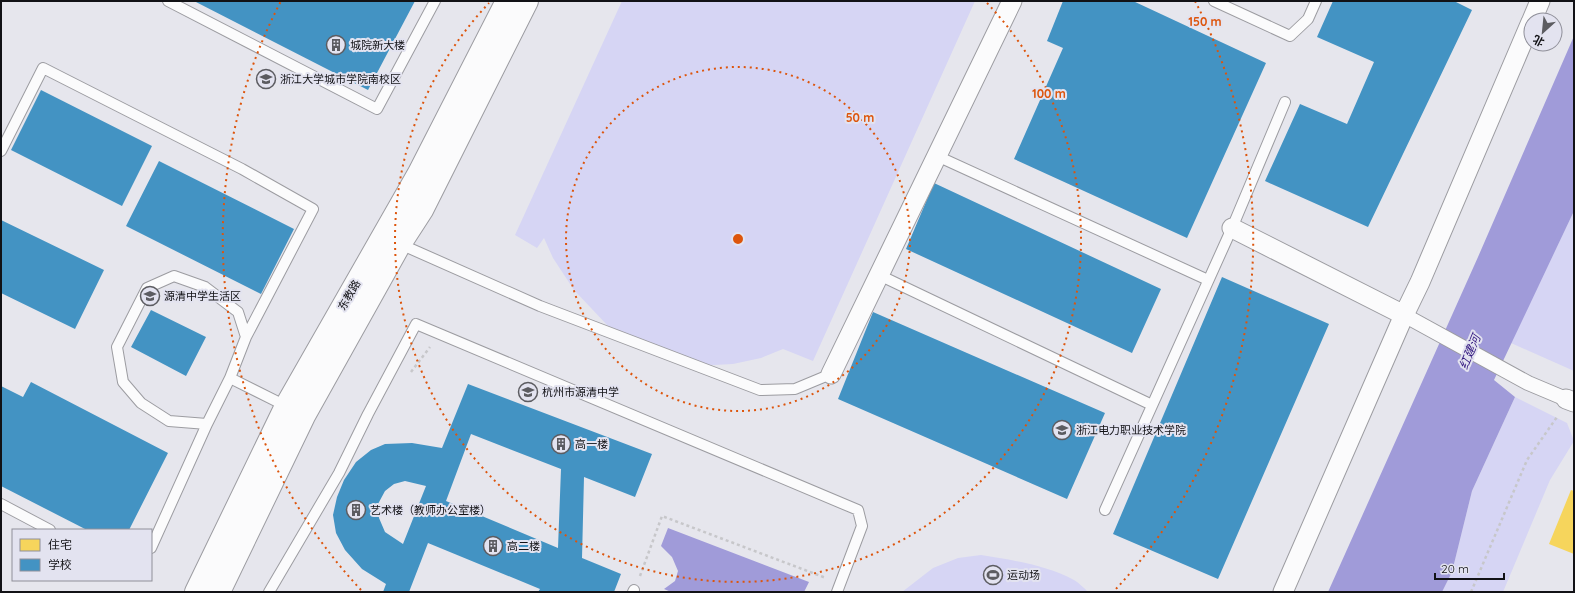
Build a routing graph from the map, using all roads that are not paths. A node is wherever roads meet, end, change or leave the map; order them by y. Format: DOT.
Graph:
graph roads {
  1 [pos="168,1"];
  2 [pos="435,1"];
  3 [pos="507,1"];
  4 [pos="527,1"];
  5 [pos="1012,1"];
  6 [pos="1214,1"];
  7 [pos="1316,1"];
  8 [pos="1540,1"];
  9 [pos="1536,12"];
  10 [pos="1523,42"];
  11 [pos="1285,102"];
  12 [pos="1,151"];
  13 [pos="937,156"];
  14 [pos="1232,228"];
  15 [pos="400,244"];
  16 [pos="879,275"];
  17 [pos="1208,280"];
  18 [pos="1404,315"];
  19 [pos="246,337"];
  20 [pos="831,374"];
  21 [pos="230,378"];
  22 [pos="1570,400"];
  23 [pos="1152,405"];
  24 [pos="295,411"];
  25 [pos="207,424"];
  26 [pos="1,504"];
  27 [pos="1105,510"];
  28 [pos="48,529"];
  29 [pos="152,546"];
  30 [pos="839,588"];
  31 [pos="196,592"];
  32 [pos="219,592"];
  33 [pos="269,592"];
  34 [pos="1283,592"];
  1 -- 2 [label="lane"];
  3 -- 24 [label="street, 东教路"];
  4 -- 15 [label="street, 东教路"];
  5 -- 13 [label="street"];
  6 -- 7 [label="lane"];
  8 -- 9 [label="street"];
  10 -- 18 [label="street"];
  11 -- 14 [label="lane"];
  12 -- 19 [label="lane"];
  13 -- 16 [label="street"];
  13 -- 17 [label="lane"];
  14 -- 17 [label="lane"];
  14 -- 18 [label="street"];
  15 -- 20 [label="lane"];
  15 -- 24 [label="street, 东教路"];
  16 -- 20 [label="street"];
  16 -- 23 [label="lane"];
  17 -- 23 [label="lane"];
  18 -- 22 [label="street"];
  18 -- 34 [label="street"];
  19 -- 21 [label="lane"];
  19 -- 25 [label="lane"];
  21 -- 24 [label="lane"];
  21 -- 25 [label="lane"];
  23 -- 27 [label="lane"];
  24 -- 31 [label="street, 东教路"];
  24 -- 32 [label="street, 东教路"];
  25 -- 29 [label="lane"];
  26 -- 28 [label="lane"];
  30 -- 33 [label="lane"];
}
